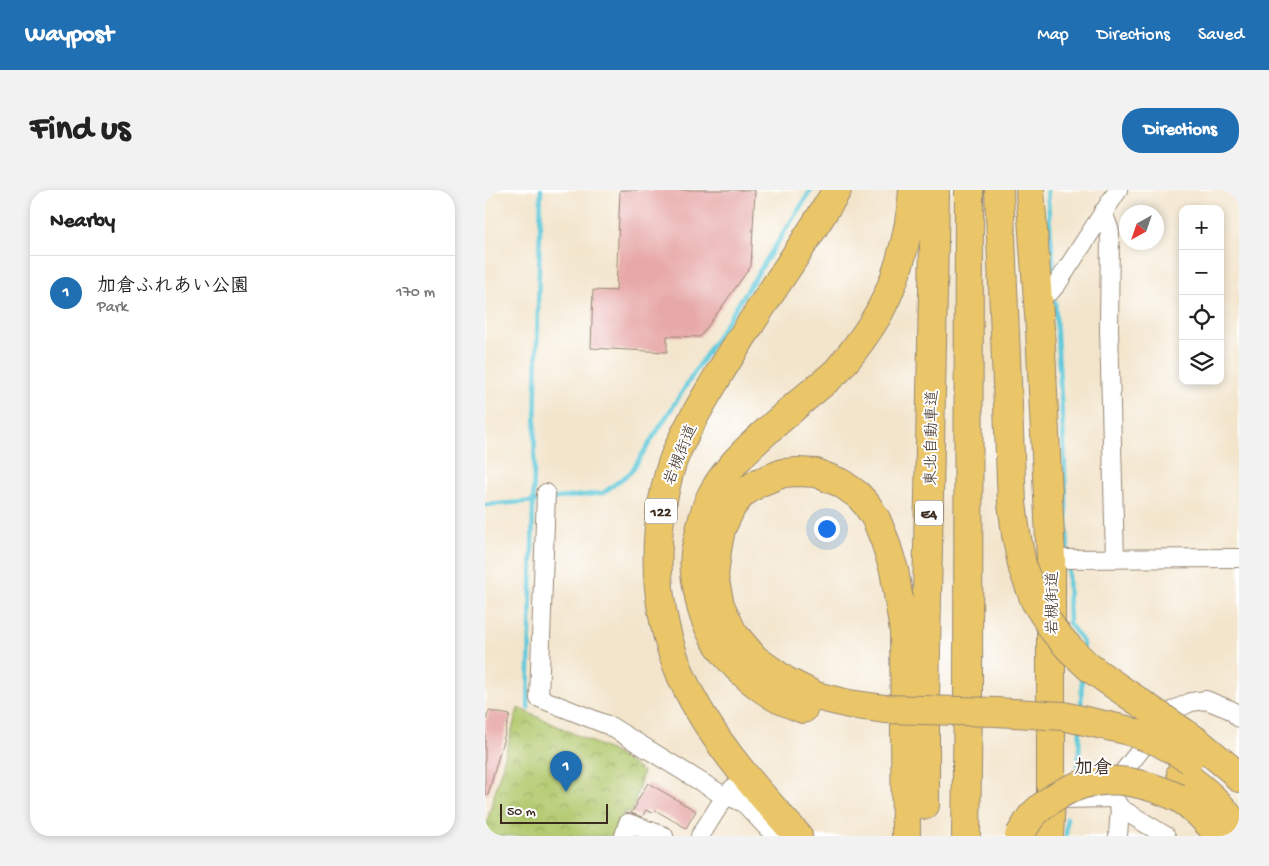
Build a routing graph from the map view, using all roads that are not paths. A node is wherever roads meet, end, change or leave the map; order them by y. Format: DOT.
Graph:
graph roads {
  1 [pos="837,190"];
  2 [pos="913,190"];
  3 [pos="935,190"];
  4 [pos="969,190"];
  5 [pos="999,190"];
  6 [pos="1030,190"];
  7 [pos="1118,190"];
  8 [pos="1103,212"];
  9 [pos="1037,293"];
  10 [pos="546,500"];
  11 [pos="1239,558"];
  12 [pos="1063,559"];
  13 [pos="1115,559"];
  14 [pos="885,718"];
  15 [pos="1239,718"];
  16 [pos="1187,768"];
  17 [pos="746,777"];
  18 [pos="1239,778"];
  19 [pos="726,795"];
  20 [pos="1051,799"];
  21 [pos="1117,803"];
  22 [pos="1239,804"];
  23 [pos="1239,831"];
  24 [pos="624,836"];
  25 [pos="664,836"];
  26 [pos="700,836"];
  27 [pos="775,836"];
  28 [pos="798,836"];
  29 [pos="906,836"];
  30 [pos="925,836"];
  31 [pos="966,836"];
  32 [pos="1019,836"];
  33 [pos="1049,836"];
  34 [pos="1119,836"];
  35 [pos="1166,836"];
  36 [pos="1219,836"];
  1 -- 17 [label="highway, 岩槻街道 / 122"];
  2 -- 14 [label="highway"];
  3 -- 30 [label="highway, 東北自動車道 / E4"];
  4 -- 31 [label="highway"];
  5 -- 16 [label="highway, bridge"];
  6 -- 9 [label="highway, 岩槻街道"];
  7 -- 8 [label="street"];
  8 -- 9 [label="street"];
  8 -- 13 [label="street"];
  9 -- 12 [label="highway, 岩槻街道"];
  10 -- 19 [label="street"];
  11 -- 13 [label="street"];
  12 -- 13 [label="street"];
  12 -- 20 [label="highway, 岩槻街道"];
  14 -- 16 [label="highway"];
  14 -- 29 [label="highway"];
  15 -- 21 [label="street"];
  16 -- 18 [label="highway"];
  16 -- 22 [label="highway"];
  16 -- 23 [label="highway"];
  16 -- 32 [label="highway, bridge"];
  16 -- 36 [label="highway"];
  17 -- 19 [label="street"];
  17 -- 28 [label="highway, 岩槻街道 / 122"];
  19 -- 26 [label="street"];
  19 -- 27 [label="street"];
  20 -- 21 [label="street"];
  20 -- 33 [label="highway, 岩槻街道"];
  21 -- 34 [label="street"];
  21 -- 35 [label="street"];
  24 -- 25 [label="street"];
}
